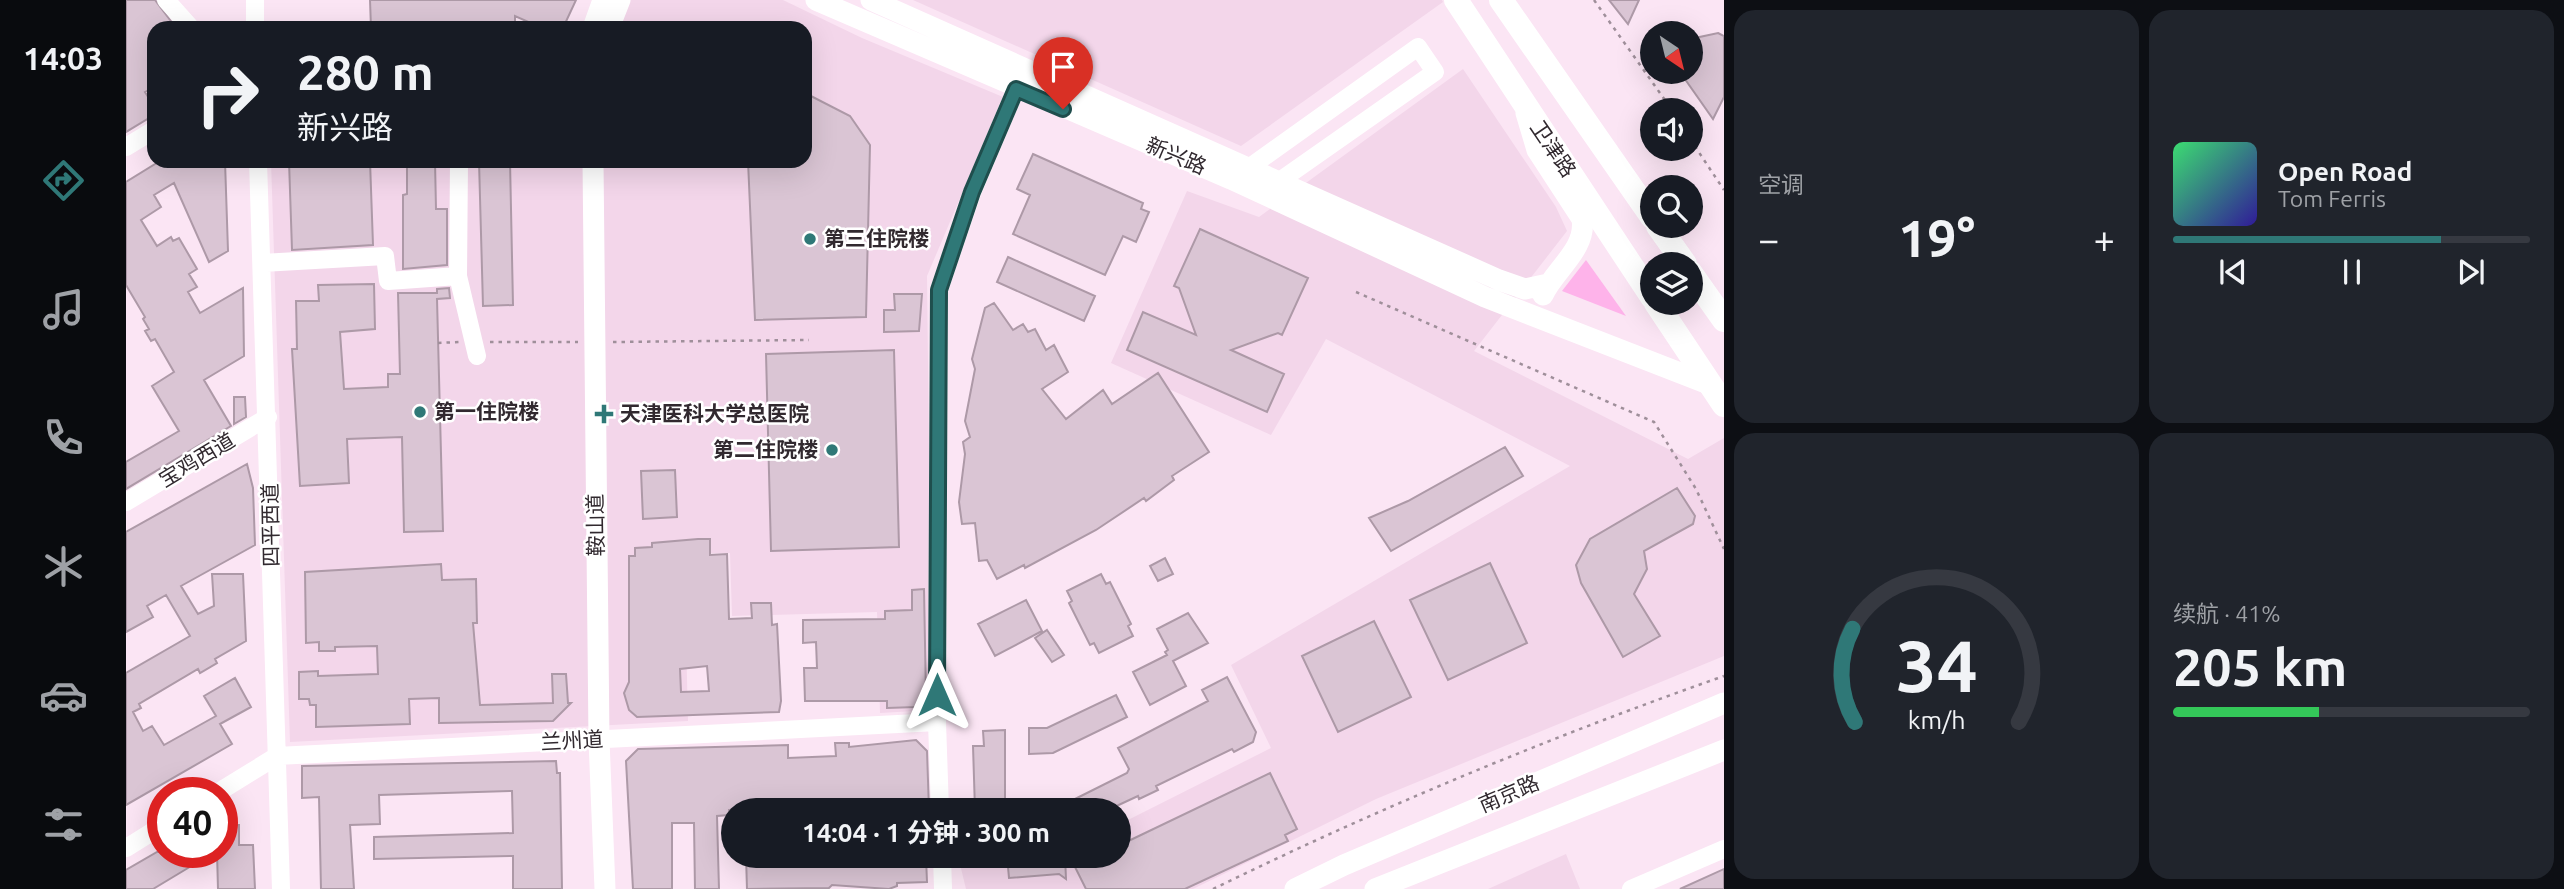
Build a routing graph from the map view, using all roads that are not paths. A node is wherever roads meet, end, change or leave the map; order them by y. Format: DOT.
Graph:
graph roads {
  1 [pos="166,0"];
  2 [pos="255,0"];
  3 [pos="603,0"];
  4 [pos="620,0"];
  5 [pos="816,0"];
  6 [pos="871,0"];
  7 [pos="1456,0"];
  8 [pos="1501,0"];
  9 [pos="185,21"];
  10 [pos="255,21"];
  11 [pos="596,21"];
  12 [pos="612,21"];
  13 [pos="1020,79"];
  14 [pos="1524,104"];
  15 [pos="147,134"];
  16 [pos="126,147"];
  17 [pos="1250,167"];
  18 [pos="258,168"];
  19 [pos="460,168"];
  20 [pos="580,168"];
  21 [pos="593,168"];
  22 [pos="1281,180"];
  23 [pos="1640,200"];
  24 [pos="262,263"];
  25 [pos="458,276"];
  26 [pos="1640,279"];
  27 [pos="1548,284"];
  28 [pos="1703,290"];
  29 [pos="1535,314"];
  30 [pos="1664,315"];
  31 [pos="1724,320"];
  32 [pos="474,347"];
  33 [pos="1717,395"];
  34 [pos="268,417"];
  35 [pos="126,502"];
  36 [pos="1724,703"];
  37 [pos="937,722"];
  38 [pos="594,740"];
  39 [pos="1724,750"];
  40 [pos="277,757"];
  41 [pos="238,780"];
  42 [pos="940,798"];
  43 [pos="147,835"];
  44 [pos="126,848"];
  45 [pos="1724,849"];
  46 [pos="942,868"];
  47 [pos="281,889"];
  48 [pos="591,889"];
  49 [pos="606,889"];
  50 [pos="943,889"];
  51 [pos="1295,889"];
  52 [pos="1375,889"];
  53 [pos="1631,889"];
  1 -- 9 [label="street"];
  2 -- 10 [label="street"];
  3 -- 11 [label="main road"];
  4 -- 12 [label="main road"];
  5 -- 13 [label="main road, 新兴路"];
  6 -- 13 [label="main road"];
  7 -- 14 [label="highway, 卫津路"];
  8 -- 23 [label="highway, 卫津路"];
  13 -- 17 [label="main road"];
  13 -- 29 [label="main road, 新兴路"];
  13 -- 37 [label="street"];
  14 -- 26 [label="highway, 卫津路"];
  14 -- 27 [label="main road"];
  15 -- 16 [label="street"];
  17 -- 22 [label="main road"];
  17 -- 22 [label="street"];
  18 -- 24 [label="street, 四平西道"];
  19 -- 25 [label="street"];
  20 -- 38 [label="main road, 鞍山道"];
  21 -- 38 [label="main road, 鞍山道"];
  22 -- 27 [label="main road"];
  24 -- 25 [label="street"];
  24 -- 34 [label="street, 四平西道"];
  25 -- 32 [label="street"];
  27 -- 29 [label="main road"];
  28 -- 31 [label="highway"];
  29 -- 33 [label="main road"];
  30 -- 33 [label="highway"];
  34 -- 35 [label="street, 宝鸡西道"];
  34 -- 40 [label="street, 四平西道"];
  36 -- 51 [label="main road, 南京路"];
  37 -- 38 [label="street, 兰州道"];
  37 -- 42 [label="street"];
  38 -- 40 [label="street, 兰州道"];
  38 -- 48 [label="main road, 鞍山道"];
  38 -- 49 [label="main road, 鞍山道"];
  39 -- 52 [label="main road, 南京路"];
  40 -- 41 [label="street, 兰州道"];
  40 -- 47 [label="street, 四平西道"];
  43 -- 44 [label="street"];
  45 -- 53 [label="street"];
  46 -- 50 [label="street"];
}
